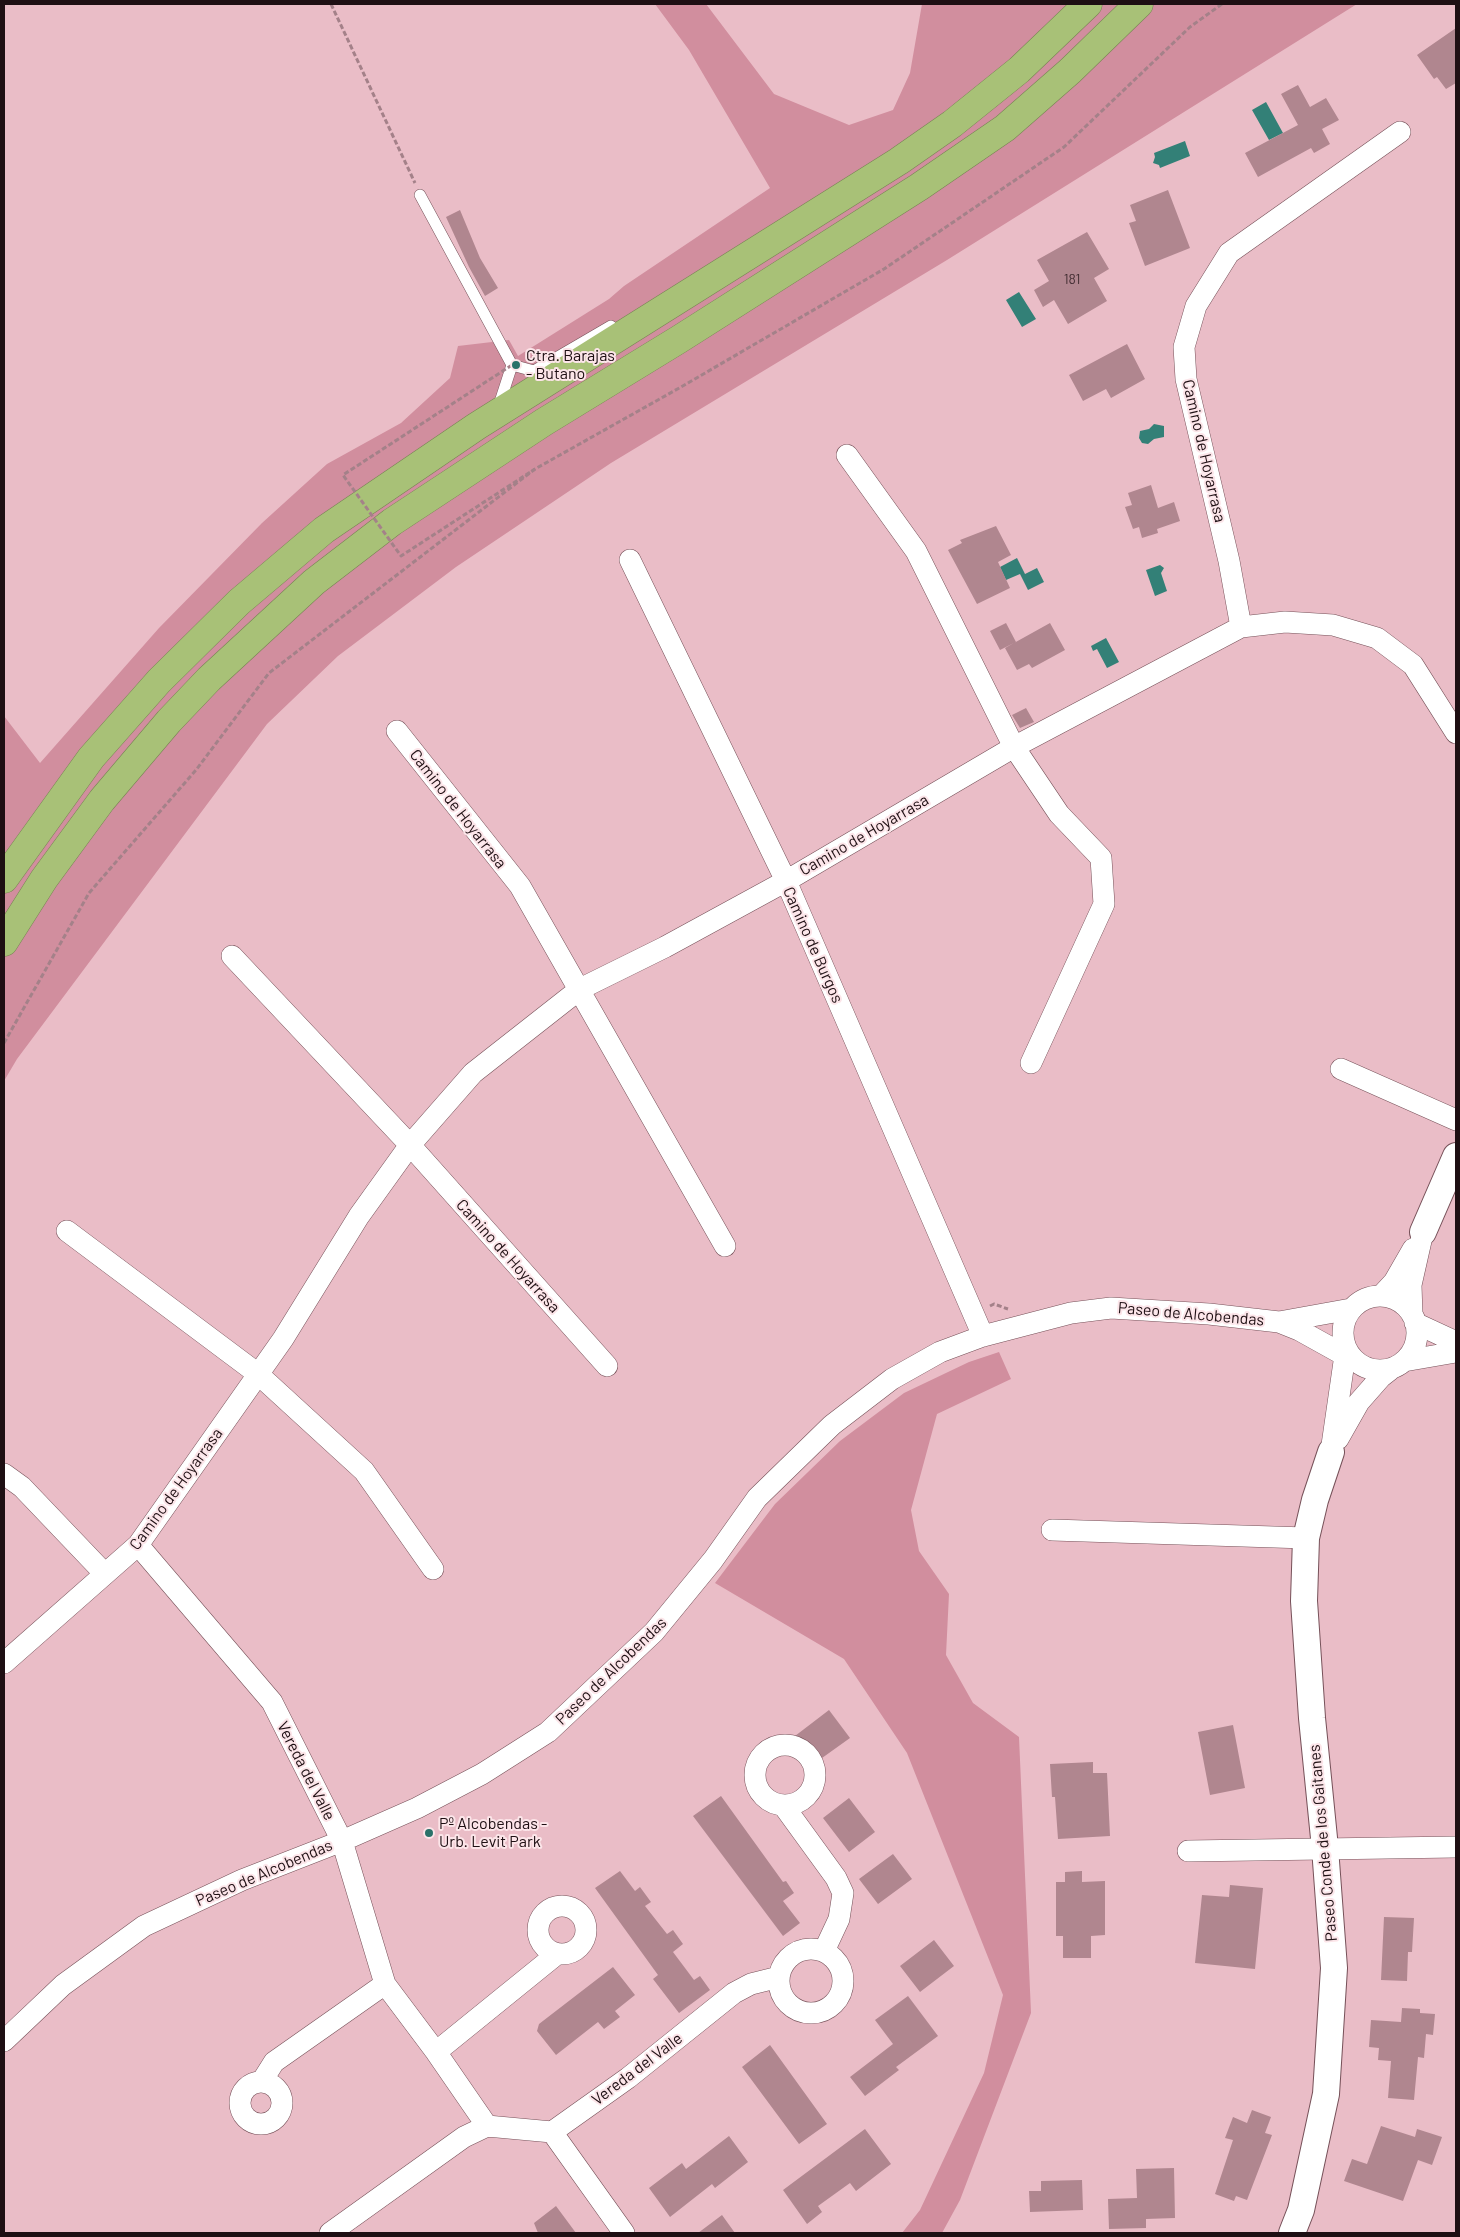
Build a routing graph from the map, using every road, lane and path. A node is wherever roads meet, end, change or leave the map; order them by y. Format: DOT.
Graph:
graph roads {
  1 [pos="331,4"];
  2 [pos="1088,4"];
  3 [pos="1139,4"];
  4 [pos="1222,4"];
  5 [pos="1400,132"];
  6 [pos="420,195"];
  7 [pos="630,321"];
  8 [pos="512,365"];
  9 [pos="477,426"];
  10 [pos="847,455"];
  11 [pos="535,469"];
  12 [pos="630,560"];
  13 [pos="1241,627"];
  14 [pos="397,731"];
  15 [pos="1456,733"];
  16 [pos="1014,748"];
  17 [pos="4,879"];
  18 [pos="786,881"];
  19 [pos="4,942"];
  20 [pos="232,956"];
  21 [pos="580,989"];
  22 [pos="4,1044"];
  23 [pos="1031,1063"];
  24 [pos="1340,1069"];
  25 [pos="1456,1120"];
  26 [pos="410,1145"];
  27 [pos="1456,1156"];
  28 [pos="67,1231"];
  29 [pos="1424,1232"];
  30 [pos="725,1246"];
  31 [pos="1381,1296"];
  32 [pos="1351,1309"];
  33 [pos="1017,1312"];
  34 [pos="974,1315"];
  35 [pos="1414,1319"];
  36 [pos="1279,1322"];
  37 [pos="983,1336"];
  38 [pos="1456,1342"];
  39 [pos="1456,1352"];
  40 [pos="1348,1355"];
  41 [pos="1397,1365"];
  42 [pos="607,1366"];
  43 [pos="258,1374"];
  44 [pos="1331,1452"];
  45 [pos="4,1474"];
  46 [pos="1052,1530"];
  47 [pos="1306,1538"];
  48 [pos="138,1545"];
  49 [pos="433,1569"];
  50 [pos="105,1574"];
  51 [pos="4,1663"];
  52 [pos="784,1805"];
  53 [pos="342,1841"];
  54 [pos="1456,1847"];
  55 [pos="1325,1848"];
  56 [pos="1188,1851"];
  57 [pos="824,1951"];
  58 [pos="558,1954"];
  59 [pos="778,1977"];
  60 [pos="385,1984"];
  61 [pos="4,2041"];
  62 [pos="436,2052"];
  63 [pos="262,2081"];
  64 [pos="487,2126"];
  65 [pos="552,2132"];
  66 [pos="330,2233"];
  67 [pos="624,2233"];
  68 [pos="1292,2233"];
  1 -- 6 [label="path"];
  2 -- 7 [label="highway"];
  3 -- 19 [label="highway"];
  4 -- 11 [label="path"];
  5 -- 13 [label="street, Camino de Hoyarrasa"];
  6 -- 8 [label="lane"];
  7 -- 8 [label="lane"];
  7 -- 9 [label="highway"];
  8 -- 9 [label="lane"];
  8 -- 11 [label="path, bridge"];
  9 -- 17 [label="highway"];
  10 -- 16 [label="street"];
  11 -- 22 [label="path"];
  12 -- 18 [label="street, Camino de Burgos"];
  13 -- 15 [label="street, Camino de Hoyarrasa"];
  13 -- 16 [label="street, Camino de Hoyarrasa"];
  14 -- 21 [label="street, Camino de Hoyarrasa"];
  16 -- 18 [label="street, Camino de Hoyarrasa"];
  16 -- 23 [label="street"];
  18 -- 21 [label="street, Camino de Hoyarrasa"];
  18 -- 34 [label="street, Camino de Burgos"];
  20 -- 26 [label="street, Camino de Hoyarrasa"];
  21 -- 26 [label="street, Camino de Hoyarrasa"];
  21 -- 30 [label="street, Camino de Hoyarrasa"];
  24 -- 25 [label="street"];
  26 -- 42 [label="street, Camino de Hoyarrasa"];
  26 -- 43 [label="street, Camino de Hoyarrasa"];
  27 -- 29 [label="street"];
  28 -- 43 [label="street"];
  29 -- 31 [label="street"];
  29 -- 35 [label="street"];
  31 -- 32 [label="street"];
  31 -- 35 [label="street"];
  32 -- 36 [label="street, Paseo de Alcobendas"];
  32 -- 40 [label="street"];
  33 -- 34 [label="path"];
  34 -- 37 [label="street, Camino de Burgos"];
  35 -- 38 [label="street"];
  35 -- 41 [label="street"];
  36 -- 37 [label="street, Paseo de Alcobendas"];
  36 -- 40 [label="street, Paseo de Alcobendas"];
  37 -- 53 [label="street, Paseo de Alcobendas"];
  39 -- 41 [label="street"];
  40 -- 41 [label="street"];
  40 -- 44 [label="street, Paseo Conde de los Gaitanes"];
  41 -- 44 [label="street, Paseo Conde de los Gaitanes"];
  43 -- 48 [label="street, Camino de Hoyarrasa"];
  43 -- 49 [label="street"];
  44 -- 47 [label="street, Paseo Conde de los Gaitanes"];
  45 -- 50 [label="street"];
  46 -- 47 [label="street"];
  47 -- 55 [label="street, Paseo Conde de los Gaitanes"];
  48 -- 50 [label="street, Camino de Hoyarrasa"];
  48 -- 53 [label="street, Vereda del Valle"];
  50 -- 51 [label="street, Camino de Hoyarrasa"];
  52 -- 57 [label="street"];
  53 -- 60 [label="street, Vereda del Valle"];
  53 -- 61 [label="street, Paseo de Alcobendas"];
  54 -- 55 [label="street"];
  55 -- 56 [label="street"];
  55 -- 68 [label="street, Paseo Conde de los Gaitanes"];
  57 -- 59 [label="street"];
  57 -- 59 [label="street"];
  58 -- 62 [label="street"];
  59 -- 65 [label="street, Vereda del Valle"];
  60 -- 62 [label="street, Vereda del Valle"];
  60 -- 63 [label="street"];
  62 -- 64 [label="street, Vereda del Valle"];
  64 -- 65 [label="street"];
  64 -- 66 [label="street"];
  65 -- 67 [label="street"];
}
